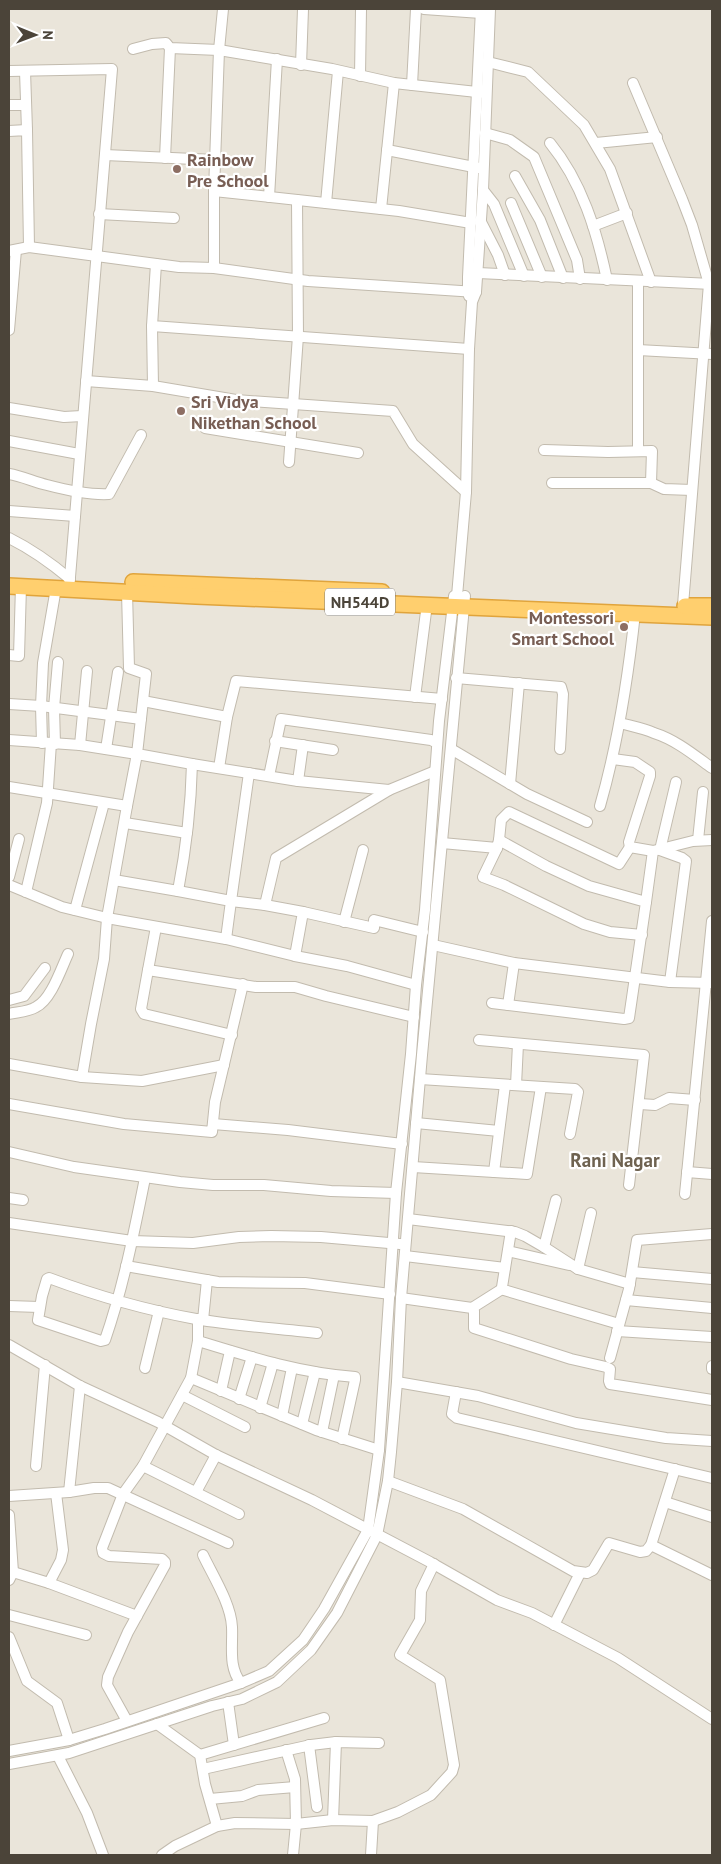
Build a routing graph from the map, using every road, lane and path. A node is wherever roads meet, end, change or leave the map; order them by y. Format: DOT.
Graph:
graph roads {
  1 [pos="223,9"];
  2 [pos="302,9"];
  3 [pos="361,9"];
  4 [pos="416,9"];
  5 [pos="424,9"];
  6 [pos="484,10"];
  7 [pos="170,48"];
  8 [pos="134,49"];
  9 [pos="219,50"];
  10 [pos="277,59"];
  11 [pos="488,62"];
  12 [pos="301,65"];
  13 [pos="9,71"];
  14 [pos="25,71"];
  15 [pos="338,71"];
  16 [pos="360,76"];
  17 [pos="394,83"];
  18 [pos="632,83"];
  19 [pos="412,85"];
  20 [pos="482,93"];
  21 [pos="9,105"];
  22 [pos="26,105"];
  23 [pos="27,130"];
  24 [pos="9,131"];
  25 [pos="485,133"];
  26 [pos="657,136"];
  27 [pos="550,143"];
  28 [pos="596,143"];
  29 [pos="387,150"];
  30 [pos="105,156"];
  31 [pos="165,158"];
  32 [pos="216,160"];
  33 [pos="479,168"];
  34 [pos="516,176"];
  35 [pos="483,190"];
  36 [pos="214,192"];
  37 [pos="270,197"];
  38 [pos="297,200"];
  39 [pos="326,203"];
  40 [pos="512,203"];
  41 [pos="381,209"];
  42 [pos="627,213"];
  43 [pos="98,214"];
  44 [pos="174,218"];
  45 [pos="476,222"];
  46 [pos="593,226"];
  47 [pos="29,247"];
  48 [pos="12,250"];
  49 [pos="95,255"];
  50 [pos="156,264"];
  51 [pos="214,268"];
  52 [pos="478,273"];
  53 [pos="505,275"];
  54 [pos="524,276"];
  55 [pos="542,277"];
  56 [pos="563,278"];
  57 [pos="297,279"];
  58 [pos="580,279"];
  59 [pos="607,280"];
  60 [pos="638,282"];
  61 [pos="651,282"];
  62 [pos="710,284"];
  63 [pos="472,295"];
  64 [pos="152,326"];
  65 [pos="9,330"];
  66 [pos="298,336"];
  67 [pos="468,349"];
  68 [pos="638,350"];
  69 [pos="708,354"];
  70 [pos="86,381"];
  71 [pos="153,386"];
  72 [pos="294,403"];
  73 [pos="9,408"];
  74 [pos="82,416"];
  75 [pos="205,428"];
  76 [pos="140,435"];
  77 [pos="9,441"];
  78 [pos="291,442"];
  79 [pos="544,450"];
  80 [pos="638,450"];
  81 [pos="358,453"];
  82 [pos="79,454"];
  83 [pos="289,462"];
  84 [pos="9,474"];
  85 [pos="552,482"];
  86 [pos="651,483"];
  87 [pos="77,490"];
  88 [pos="692,490"];
  89 [pos="466,492"];
  90 [pos="9,511"];
  91 [pos="75,516"];
  92 [pos="9,538"];
  93 [pos="9,576"];
  94 [pos="65,585"];
  95 [pos="15,586"];
  96 [pos="196,590"];
  97 [pos="127,592"];
  98 [pos="458,600"];
  99 [pos="426,604"];
  100 [pos="683,606"];
  101 [pos="712,606"];
  102 [pos="635,613"];
  103 [pos="712,617"];
  104 [pos="9,655"];
  105 [pos="58,662"];
  106 [pos="87,671"];
  107 [pos="118,672"];
  108 [pos="456,678"];
  109 [pos="519,683"];
  110 [pos="415,697"];
  111 [pos="442,699"];
  112 [pos="143,701"];
  113 [pos="9,704"];
  114 [pos="41,706"];
  115 [pos="54,708"];
  116 [pos="84,711"];
  117 [pos="112,715"];
  118 [pos="227,717"];
  119 [pos="141,719"];
  120 [pos="620,722"];
  121 [pos="9,740"];
  122 [pos="276,741"];
  123 [pos="49,743"];
  124 [pos="438,743"];
  125 [pos="303,745"];
  126 [pos="80,746"];
  127 [pos="106,749"];
  128 [pos="560,749"];
  129 [pos="333,750"];
  130 [pos="451,750"];
  131 [pos="137,754"];
  132 [pos="613,759"];
  133 [pos="192,764"];
  134 [pos="219,768"];
  135 [pos="712,768"];
  136 [pos="436,771"];
  137 [pos="249,773"];
  138 [pos="269,776"];
  139 [pos="298,781"];
  140 [pos="676,782"];
  141 [pos="510,784"];
  142 [pos="9,788"];
  143 [pos="389,790"];
  144 [pos="702,792"];
  145 [pos="48,794"];
  146 [pos="104,803"];
  147 [pos="127,806"];
  148 [pos="600,806"];
  149 [pos="586,822"];
  150 [pos="125,823"];
  151 [pos="187,833"];
  152 [pos="19,839"];
  153 [pos="698,840"];
  154 [pos="712,840"];
  155 [pos="442,843"];
  156 [pos="498,844"];
  157 [pos="630,847"];
  158 [pos="363,850"];
  159 [pos="657,850"];
  160 [pos="9,877"];
  161 [pos="114,880"];
  162 [pos="9,885"];
  163 [pos="178,891"];
  164 [pos="26,892"];
  165 [pos="230,901"];
  166 [pos="646,902"];
  167 [pos="265,905"];
  168 [pos="74,910"];
  169 [pos="303,912"];
  170 [pos="107,918"];
  171 [pos="712,921"];
  172 [pos="344,922"];
  173 [pos="156,927"];
  174 [pos="423,932"];
  175 [pos="642,935"];
  176 [pos="226,939"];
  177 [pos="433,945"];
  178 [pos="68,954"];
  179 [pos="295,956"];
  180 [pos="514,963"];
  181 [pos="45,968"];
  182 [pos="148,970"];
  183 [pos="635,978"];
  184 [pos="670,982"];
  185 [pos="710,983"];
  186 [pos="244,984"];
  187 [pos="416,985"];
  188 [pos="9,1000"];
  189 [pos="492,1003"];
  190 [pos="508,1005"];
  191 [pos="9,1014"];
  192 [pos="414,1017"];
  193 [pos="232,1035"];
  194 [pos="479,1040"];
  195 [pos="701,1041"];
  196 [pos="712,1042"];
  197 [pos="518,1044"];
  198 [pos="9,1064"];
  199 [pos="224,1065"];
  200 [pos="82,1077"];
  201 [pos="420,1079"];
  202 [pos="505,1085"];
  203 [pos="516,1085"];
  204 [pos="541,1086"];
  205 [pos="695,1100"];
  206 [pos="9,1104"];
  207 [pos="640,1104"];
  208 [pos="416,1123"];
  209 [pos="213,1124"];
  210 [pos="499,1131"];
  211 [pos="570,1134"];
  212 [pos="402,1144"];
  213 [pos="9,1152"];
  214 [pos="412,1166"];
  215 [pos="494,1172"];
  216 [pos="687,1172"];
  217 [pos="712,1174"];
  218 [pos="145,1178"];
  219 [pos="629,1185"];
  220 [pos="396,1193"];
  221 [pos="685,1194"];
  222 [pos="9,1198"];
  223 [pos="23,1200"];
  224 [pos="556,1200"];
  225 [pos="591,1213"];
  226 [pos="408,1219"];
  227 [pos="9,1223"];
  228 [pos="511,1231"];
  229 [pos="712,1234"];
  230 [pos="132,1241"];
  231 [pos="394,1244"];
  232 [pos="406,1244"];
  233 [pos="544,1247"];
  234 [pos="508,1251"];
  235 [pos="405,1256"];
  236 [pos="126,1266"];
  237 [pos="505,1268"];
  238 [pos="576,1268"];
  239 [pos="632,1272"];
  240 [pos="712,1279"];
  241 [pos="207,1280"];
  242 [pos="630,1284"];
  243 [pos="502,1289"];
  244 [pos="390,1294"];
  245 [pos="401,1298"];
  246 [pos="626,1300"];
  247 [pos="117,1301"];
  248 [pos="9,1306"];
  249 [pos="39,1307"];
  250 [pos="472,1308"];
  251 [pos="712,1308"];
  252 [pos="160,1311"];
  253 [pos="201,1319"];
  254 [pos="618,1328"];
  255 [pos="318,1333"];
  256 [pos="712,1337"];
  257 [pos="198,1340"];
  258 [pos="9,1345"];
  259 [pos="230,1351"];
  260 [pos="252,1357"];
  261 [pos="610,1358"];
  262 [pos="273,1363"];
  263 [pos="45,1365"];
  264 [pos="145,1368"];
  265 [pos="292,1368"];
  266 [pos="315,1372"];
  267 [pos="334,1375"];
  268 [pos="191,1378"];
  269 [pos="397,1382"];
  270 [pos="80,1386"];
  271 [pos="220,1391"];
  272 [pos="456,1392"];
  273 [pos="182,1395"];
  274 [pos="240,1399"];
  275 [pos="712,1400"];
  276 [pos="260,1408"];
  277 [pos="282,1416"];
  278 [pos="302,1424"];
  279 [pos="166,1427"];
  280 [pos="245,1427"];
  281 [pos="322,1432"];
  282 [pos="342,1439"];
  283 [pos="712,1441"];
  284 [pos="379,1450"];
  285 [pos="216,1455"];
  286 [pos="36,1466"];
  287 [pos="143,1466"];
  288 [pos="675,1469"];
  289 [pos="712,1478"];
  290 [pos="388,1481"];
  291 [pos="69,1492"];
  292 [pos="196,1492"];
  293 [pos="56,1493"];
  294 [pos="123,1494"];
  295 [pos="9,1496"];
  296 [pos="665,1502"];
  297 [pos="239,1514"];
  298 [pos="9,1515"];
  299 [pos="712,1517"];
  300 [pos="373,1532"];
  301 [pos="228,1543"];
  302 [pos="651,1545"];
  303 [pos="203,1555"];
  304 [pos="434,1564"];
  305 [pos="580,1573"];
  306 [pos="11,1576"];
  307 [pos="712,1576"];
  308 [pos="50,1583"];
  309 [pos="9,1615"];
  310 [pos="137,1616"];
  311 [pos="554,1625"];
  312 [pos="86,1635"];
  313 [pos="9,1637"];
  314 [pos="241,1683"];
  315 [pos="228,1702"];
  316 [pos="711,1715"];
  317 [pos="324,1718"];
  318 [pos="127,1721"];
  319 [pos="156,1724"];
  320 [pos="69,1740"];
  321 [pos="336,1742"];
  322 [pos="379,1743"];
  323 [pos="234,1745"];
  324 [pos="310,1745"];
  325 [pos="9,1750"];
  326 [pos="286,1750"];
  327 [pos="58,1756"];
  328 [pos="200,1756"];
  329 [pos="9,1764"];
  330 [pos="203,1769"];
  331 [pos="295,1787"];
  332 [pos="210,1799"];
  333 [pos="317,1807"];
  334 [pos="333,1820"];
  335 [pos="373,1821"];
  336 [pos="296,1824"];
  337 [pos="216,1826"];
  338 [pos="103,1855"];
  339 [pos="162,1855"];
  340 [pos="294,1855"];
  341 [pos="371,1855"];
  1 -- 9 [label="street"];
  2 -- 12 [label="street"];
  3 -- 16 [label="street"];
  4 -- 19 [label="street"];
  5 -- 6 [label="street"];
  6 -- 11 [label="street"];
  6 -- 20 [label="street"];
  7 -- 8 [label="street"];
  7 -- 9 [label="street"];
  7 -- 31 [label="street"];
  9 -- 10 [label="street"];
  9 -- 32 [label="street"];
  10 -- 12 [label="street"];
  10 -- 37 [label="street"];
  11 -- 20 [label="street"];
  11 -- 28 [label="street"];
  12 -- 15 [label="street"];
  13 -- 14 [label="street"];
  14 -- 22 [label="street"];
  14 -- 30 [label="street"];
  15 -- 16 [label="street"];
  15 -- 39 [label="street"];
  16 -- 17 [label="street"];
  17 -- 19 [label="street"];
  17 -- 29 [label="street"];
  18 -- 26 [label="street"];
  19 -- 20 [label="street"];
  20 -- 25 [label="street"];
  20 -- 33 [label="street"];
  21 -- 22 [label="street"];
  22 -- 23 [label="street"];
  23 -- 24 [label="street"];
  23 -- 47 [label="street"];
  25 -- 33 [label="street"];
  25 -- 58 [label="street"];
  26 -- 28 [label="street"];
  26 -- 62 [label="street"];
  27 -- 46 [label="street"];
  28 -- 42 [label="street"];
  29 -- 33 [label="street"];
  29 -- 41 [label="street"];
  30 -- 31 [label="street"];
  30 -- 43 [label="street"];
  31 -- 32 [label="street"];
  32 -- 36 [label="street"];
  33 -- 35 [label="street"];
  33 -- 45 [label="street"];
  34 -- 56 [label="street"];
  35 -- 45 [label="street"];
  35 -- 54 [label="street"];
  36 -- 37 [label="street"];
  36 -- 51 [label="street"];
  37 -- 38 [label="street"];
  38 -- 39 [label="street"];
  38 -- 57 [label="street"];
  39 -- 41 [label="street"];
  40 -- 55 [label="street"];
  41 -- 45 [label="street"];
  42 -- 46 [label="street"];
  42 -- 61 [label="street"];
  43 -- 44 [label="street"];
  43 -- 49 [label="street"];
  45 -- 52 [label="street"];
  45 -- 53 [label="street"];
  45 -- 63 [label="street"];
  46 -- 59 [label="street"];
  47 -- 48 [label="street"];
  47 -- 49 [label="street"];
  48 -- 65 [label="street"];
  49 -- 50 [label="street"];
  49 -- 70 [label="street"];
  50 -- 51 [label="street"];
  50 -- 64 [label="street"];
  51 -- 57 [label="street"];
  52 -- 53 [label="street"];
  52 -- 63 [label="street"];
  53 -- 54 [label="street"];
  54 -- 55 [label="street"];
  55 -- 56 [label="street"];
  56 -- 58 [label="street"];
  57 -- 63 [label="street"];
  57 -- 66 [label="street"];
  58 -- 59 [label="street"];
  59 -- 60 [label="street"];
  60 -- 61 [label="street"];
  60 -- 68 [label="street"];
  61 -- 62 [label="street"];
  62 -- 69 [label="street"];
  63 -- 67 [label="street"];
  64 -- 66 [label="street"];
  64 -- 71 [label="street"];
  66 -- 67 [label="street"];
  66 -- 72 [label="street"];
  67 -- 89 [label="street"];
  68 -- 69 [label="street"];
  68 -- 80 [label="street"];
  69 -- 88 [label="street"];
  70 -- 71 [label="street"];
  70 -- 74 [label="street"];
  71 -- 72 [label="street"];
  72 -- 78 [label="street"];
  72 -- 89 [label="street"];
  73 -- 74 [label="street"];
  74 -- 82 [label="street"];
  75 -- 78 [label="street"];
  76 -- 87 [label="street"];
  77 -- 82 [label="street"];
  78 -- 81 [label="street"];
  78 -- 83 [label="street"];
  79 -- 80 [label="street"];
  80 -- 86 [label="street"];
  82 -- 87 [label="street"];
  84 -- 87 [label="street"];
  85 -- 86 [label="street"];
  86 -- 88 [label="street"];
  87 -- 91 [label="street"];
  88 -- 100 [label="street"];
  89 -- 98 [label="street"];
  90 -- 91 [label="street"];
  91 -- 94 [label="street"];
  92 -- 94 [label="street"];
  93 -- 94 [label="highway, NH544D"];
  94 -- 95 [label="highway, NH544D"];
  94 -- 96 [label="highway, NH544D"];
  94 -- 97 [label="highway, NH544D"];
  94 -- 114 [label="street"];
  95 -- 104 [label="street"];
  96 -- 97 [label="highway, NH544D"];
  96 -- 98 [label="highway, NH544D"];
  96 -- 99 [label="highway, NH544D"];
  97 -- 112 [label="street"];
  98 -- 99 [label="highway, NH544D"];
  98 -- 100 [label="highway, NH544D"];
  98 -- 102 [label="highway, NH544D"];
  98 -- 108 [label="street"];
  98 -- 111 [label="street"];
  99 -- 110 [label="street"];
  100 -- 101 [label="highway, NH544D"];
  102 -- 103 [label="highway, NH544D"];
  102 -- 120 [label="street"];
  105 -- 115 [label="street"];
  106 -- 116 [label="street"];
  107 -- 117 [label="street"];
  108 -- 109 [label="street"];
  108 -- 130 [label="street"];
  109 -- 128 [label="street"];
  109 -- 141 [label="street"];
  110 -- 111 [label="street"];
  110 -- 118 [label="street"];
  111 -- 124 [label="street"];
  112 -- 118 [label="street"];
  112 -- 119 [label="street"];
  113 -- 114 [label="street"];
  114 -- 115 [label="street"];
  114 -- 123 [label="street"];
  115 -- 116 [label="street"];
  115 -- 123 [label="street"];
  116 -- 117 [label="street"];
  116 -- 126 [label="street"];
  117 -- 119 [label="street"];
  117 -- 127 [label="street"];
  118 -- 134 [label="street"];
  119 -- 131 [label="street"];
  120 -- 132 [label="street"];
  120 -- 135 [label="street"];
  121 -- 123 [label="street"];
  122 -- 124 [label="street"];
  122 -- 125 [label="street"];
  122 -- 138 [label="street"];
  123 -- 126 [label="street"];
  123 -- 145 [label="street"];
  124 -- 136 [label="street"];
  125 -- 129 [label="street"];
  125 -- 139 [label="street"];
  126 -- 127 [label="street"];
  127 -- 131 [label="street"];
  130 -- 141 [label="street"];
  130 -- 155 [label="street"];
  131 -- 133 [label="street"];
  131 -- 147 [label="street"];
  132 -- 148 [label="street"];
  132 -- 157 [label="street"];
  133 -- 134 [label="street"];
  133 -- 151 [label="street"];
  134 -- 137 [label="street"];
  136 -- 143 [label="street"];
  136 -- 174 [label="street"];
  137 -- 138 [label="street"];
  137 -- 165 [label="street"];
  138 -- 139 [label="street"];
  139 -- 143 [label="street"];
  140 -- 159 [label="street"];
  141 -- 149 [label="street"];
  142 -- 145 [label="street"];
  143 -- 167 [label="street"];
  144 -- 153 [label="street"];
  145 -- 146 [label="street"];
  145 -- 164 [label="street"];
  146 -- 147 [label="street"];
  146 -- 168 [label="street"];
  147 -- 150 [label="street"];
  150 -- 151 [label="street"];
  150 -- 161 [label="street"];
  151 -- 163 [label="street"];
  152 -- 160 [label="street"];
  153 -- 154 [label="street"];
  153 -- 159 [label="street"];
  155 -- 156 [label="street"];
  155 -- 177 [label="street"];
  156 -- 157 [label="street"];
  156 -- 166 [label="street"];
  156 -- 175 [label="street"];
  157 -- 159 [label="street"];
  158 -- 172 [label="street"];
  159 -- 166 [label="street"];
  159 -- 184 [label="street"];
  161 -- 163 [label="street"];
  161 -- 170 [label="street"];
  162 -- 164 [label="street"];
  163 -- 165 [label="street"];
  164 -- 168 [label="street"];
  165 -- 167 [label="street"];
  165 -- 176 [label="street"];
  166 -- 175 [label="street"];
  167 -- 169 [label="street"];
  168 -- 170 [label="street"];
  169 -- 172 [label="street"];
  169 -- 179 [label="street"];
  170 -- 173 [label="street"];
  170 -- 200 [label="street"];
  171 -- 185 [label="street"];
  172 -- 174 [label="street"];
  173 -- 176 [label="street"];
  173 -- 182 [label="street"];
  174 -- 187 [label="street"];
  175 -- 183 [label="street"];
  176 -- 179 [label="street"];
  177 -- 180 [label="street"];
  177 -- 201 [label="street"];
  178 -- 191 [label="street"];
  179 -- 187 [label="street"];
  180 -- 183 [label="street"];
  180 -- 190 [label="street"];
  181 -- 188 [label="street"];
  182 -- 186 [label="street"];
  182 -- 193 [label="street"];
  183 -- 184 [label="street"];
  183 -- 190 [label="street"];
  184 -- 185 [label="street"];
  185 -- 195 [label="street"];
  186 -- 192 [label="street"];
  186 -- 193 [label="street"];
  187 -- 192 [label="street"];
  189 -- 190 [label="street"];
  192 -- 212 [label="street"];
  193 -- 199 [label="street"];
  194 -- 197 [label="street"];
  195 -- 196 [label="street"];
  195 -- 205 [label="street"];
  197 -- 203 [label="street"];
  197 -- 207 [label="street"];
  198 -- 200 [label="street"];
  199 -- 200 [label="street"];
  199 -- 209 [label="street"];
  201 -- 202 [label="street"];
  201 -- 208 [label="street"];
  202 -- 203 [label="street"];
  202 -- 210 [label="street"];
  203 -- 204 [label="street"];
  204 -- 211 [label="street"];
  204 -- 215 [label="street"];
  205 -- 207 [label="street"];
  205 -- 216 [label="street"];
  206 -- 209 [label="street"];
  207 -- 219 [label="street"];
  208 -- 210 [label="street"];
  208 -- 214 [label="street"];
  209 -- 212 [label="street"];
  210 -- 215 [label="street"];
  212 -- 220 [label="street"];
  213 -- 218 [label="street"];
  214 -- 215 [label="street"];
  214 -- 226 [label="street"];
  216 -- 217 [label="street"];
  216 -- 221 [label="street"];
  218 -- 220 [label="street"];
  218 -- 230 [label="street"];
  220 -- 231 [label="street"];
  222 -- 223 [label="street"];
  224 -- 233 [label="street"];
  225 -- 238 [label="street"];
  226 -- 228 [label="street"];
  226 -- 232 [label="street"];
  227 -- 230 [label="street"];
  228 -- 233 [label="street"];
  228 -- 234 [label="street"];
  229 -- 239 [label="street"];
  230 -- 231 [label="street"];
  230 -- 236 [label="street"];
  231 -- 232 [label="street"];
  231 -- 244 [label="street"];
  232 -- 235 [label="street"];
  233 -- 238 [label="street"];
  234 -- 237 [label="street"];
  234 -- 238 [label="street"];
  235 -- 237 [label="street"];
  235 -- 245 [label="street"];
  236 -- 241 [label="street"];
  236 -- 247 [label="street"];
  237 -- 243 [label="street"];
  238 -- 242 [label="street"];
  239 -- 240 [label="street"];
  239 -- 242 [label="street"];
  241 -- 244 [label="street"];
  241 -- 253 [label="street"];
  242 -- 246 [label="street"];
  243 -- 250 [label="street"];
  243 -- 254 [label="street"];
  244 -- 284 [label="street"];
  245 -- 250 [label="street"];
  245 -- 269 [label="street"];
  246 -- 251 [label="street"];
  246 -- 254 [label="street"];
  247 -- 249 [label="street"];
  247 -- 249 [label="street"];
  247 -- 252 [label="street"];
  248 -- 249 [label="street"];
  250 -- 275 [label="street"];
  252 -- 253 [label="street"];
  252 -- 264 [label="street"];
  253 -- 255 [label="street"];
  253 -- 257 [label="street"];
  254 -- 256 [label="street"];
  254 -- 261 [label="street"];
  257 -- 259 [label="street"];
  257 -- 268 [label="street"];
  258 -- 263 [label="street"];
  259 -- 260 [label="street"];
  259 -- 271 [label="street"];
  260 -- 262 [label="street"];
  260 -- 274 [label="street"];
  262 -- 265 [label="street"];
  262 -- 276 [label="street"];
  263 -- 270 [label="street"];
  263 -- 286 [label="street"];
  265 -- 266 [label="street"];
  265 -- 277 [label="street"];
  266 -- 267 [label="street"];
  266 -- 278 [label="street"];
  267 -- 281 [label="street"];
  267 -- 282 [label="street"];
  268 -- 271 [label="street"];
  268 -- 273 [label="street"];
  269 -- 272 [label="street"];
  269 -- 290 [label="street"];
  270 -- 279 [label="street"];
  270 -- 291 [label="street"];
  271 -- 274 [label="street"];
  272 -- 283 [label="street"];
  272 -- 288 [label="street"];
  273 -- 279 [label="street"];
  273 -- 280 [label="street"];
  274 -- 276 [label="street"];
  276 -- 277 [label="street"];
  277 -- 278 [label="street"];
  278 -- 281 [label="street"];
  279 -- 285 [label="street"];
  279 -- 287 [label="street"];
  281 -- 282 [label="street"];
  282 -- 284 [label="street"];
  284 -- 300 [label="street"];
  285 -- 292 [label="street"];
  285 -- 300 [label="street"];
  287 -- 292 [label="street"];
  287 -- 294 [label="street"];
  288 -- 289 [label="street"];
  288 -- 296 [label="street"];
  290 -- 300 [label="street"];
  290 -- 305 [label="street"];
  291 -- 293 [label="street"];
  291 -- 294 [label="street"];
  292 -- 297 [label="street"];
  293 -- 295 [label="street"];
  293 -- 308 [label="street"];
  294 -- 301 [label="street"];
  294 -- 310 [label="street"];
  296 -- 299 [label="street"];
  296 -- 302 [label="street"];
  298 -- 306 [label="street"];
  300 -- 304 [label="street"];
  300 -- 314 [label="street"];
  300 -- 315 [label="street"];
  302 -- 305 [label="street"];
  302 -- 307 [label="street"];
  303 -- 314 [label="street"];
  304 -- 311 [label="street"];
  304 -- 335 [label="street"];
  305 -- 311 [label="street"];
  306 -- 308 [label="street"];
  308 -- 310 [label="street"];
  309 -- 312 [label="street"];
  310 -- 318 [label="street"];
  311 -- 316 [label="street"];
  313 -- 320 [label="street"];
  314 -- 318 [label="street"];
  315 -- 319 [label="street"];
  315 -- 323 [label="street"];
  317 -- 323 [label="street"];
  318 -- 320 [label="street"];
  319 -- 327 [label="street"];
  319 -- 328 [label="street"];
  320 -- 325 [label="street"];
  321 -- 322 [label="street"];
  321 -- 324 [label="street"];
  321 -- 334 [label="street"];
  323 -- 328 [label="street"];
  324 -- 326 [label="street"];
  324 -- 333 [label="street"];
  326 -- 330 [label="street"];
  326 -- 331 [label="street"];
  327 -- 329 [label="street"];
  327 -- 338 [label="street"];
  328 -- 330 [label="street"];
  330 -- 332 [label="street"];
  331 -- 332 [label="street"];
  331 -- 336 [label="street"];
  332 -- 337 [label="street"];
  334 -- 335 [label="street"];
  334 -- 336 [label="street"];
  335 -- 341 [label="street"];
  336 -- 337 [label="street"];
  336 -- 340 [label="street"];
  337 -- 339 [label="street"];
}
